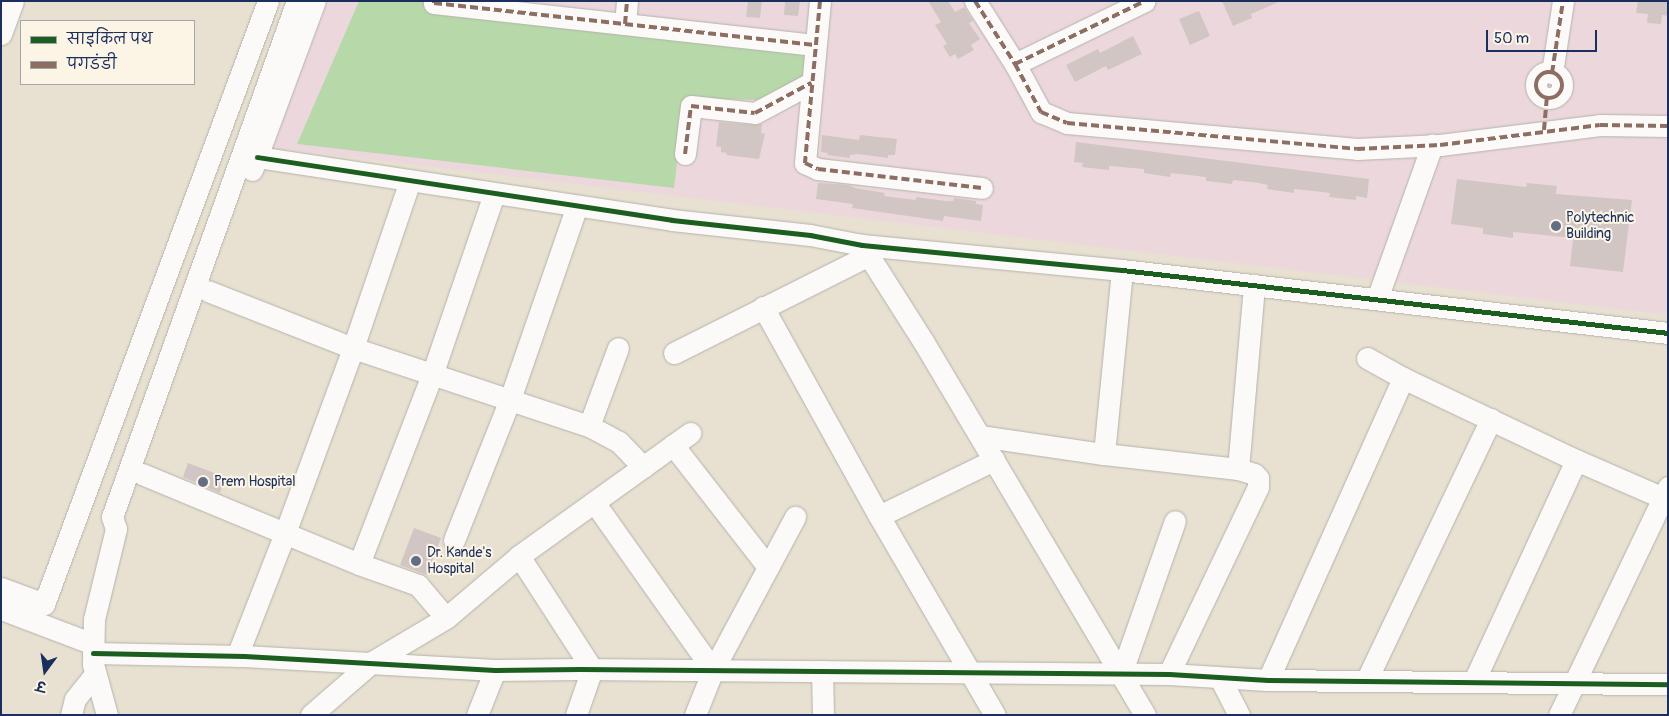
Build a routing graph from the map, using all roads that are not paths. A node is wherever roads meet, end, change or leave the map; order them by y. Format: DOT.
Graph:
graph roads {
  1 [pos="13,1"];
  2 [pos="268,1"];
  3 [pos="298,1"];
  4 [pos="315,1"];
  5 [pos="434,1"];
  6 [pos="627,1"];
  7 [pos="820,1"];
  8 [pos="976,1"];
  9 [pos="1144,1"];
  10 [pos="1563,1"];
  11 [pos="625,24"];
  12 [pos="1,34"];
  13 [pos="815,45"];
  14 [pos="1015,64"];
  15 [pos="811,83"];
  16 [pos="1668,126"];
  17 [pos="1544,130"];
  18 [pos="1432,145"];
  19 [pos="685,154"];
  20 [pos="257,157"];
  21 [pos="410,181"];
  22 [pos="982,188"];
  23 [pos="494,194"];
  24 [pos="577,206"];
  25 [pos="866,250"];
  26 [pos="1122,270"];
  27 [pos="1254,285"];
  28 [pos="208,291"];
  29 [pos="1378,299"];
  30 [pos="763,307"];
  31 [pos="1668,333"];
  32 [pos="353,348"];
  33 [pos="618,348"];
  34 [pos="674,353"];
  35 [pos="1366,358"];
  36 [pos="432,375"];
  37 [pos="1402,378"];
  38 [pos="509,402"];
  39 [pos="1491,420"];
  40 [pos="589,426"];
  41 [pos="690,433"];
  42 [pos="980,436"];
  43 [pos="673,445"];
  44 [pos="1104,454"];
  45 [pos="994,460"];
  46 [pos="1576,460"];
  47 [pos="643,467"];
  48 [pos="1238,469"];
  49 [pos="142,474"];
  50 [pos="1666,495"];
  51 [pos="594,502"];
  52 [pos="879,516"];
  53 [pos="795,517"];
  54 [pos="1175,521"];
  55 [pos="116,529"];
  56 [pos="285,533"];
  57 [pos="454,540"];
  58 [pos="519,556"];
  59 [pos="359,564"];
  60 [pos="768,568"];
  61 [pos="1,588"];
  62 [pos="1,609"];
  63 [pos="446,618"];
  64 [pos="93,648"];
  65 [pos="237,656"];
  66 [pos="372,662"];
  67 [pos="592,669"];
  68 [pos="495,670"];
  69 [pos="713,670"];
  70 [pos="822,671"];
  71 [pos="969,672"];
  72 [pos="96,674"];
  73 [pos="1121,674"];
  74 [pos="1170,674"];
  75 [pos="1220,678"];
  76 [pos="1367,679"];
  77 [pos="1268,680"];
  78 [pos="1474,682"];
  79 [pos="1574,682"];
  80 [pos="1668,684"];
  81 [pos="71,715"];
  82 [pos="107,715"];
  83 [pos="311,715"];
  84 [pos="477,715"];
  85 [pos="576,715"];
  86 [pos="695,715"];
  87 [pos="823,715"];
  88 [pos="995,715"];
  89 [pos="1145,715"];
  90 [pos="1239,715"];
  91 [pos="1559,715"];
  1 -- 12 [label="street"];
  2 -- 61 [label="street"];
  3 -- 55 [label="street"];
  4 -- 20 [label="street"];
  5 -- 11 [label="street"];
  6 -- 11 [label="street"];
  7 -- 13 [label="street"];
  8 -- 14 [label="street"];
  9 -- 14 [label="street"];
  10 -- 17 [label="street"];
  11 -- 13 [label="street"];
  13 -- 15 [label="street"];
  14 -- 18 [label="street"];
  15 -- 19 [label="street"];
  15 -- 22 [label="street"];
  16 -- 17 [label="street"];
  17 -- 18 [label="street"];
  18 -- 29 [label="street"];
  20 -- 21 [label="street"];
  20 -- 28 [label="street"];
  21 -- 23 [label="street"];
  21 -- 32 [label="street"];
  23 -- 24 [label="street"];
  23 -- 36 [label="street"];
  24 -- 25 [label="street"];
  24 -- 38 [label="street"];
  25 -- 26 [label="street"];
  25 -- 30 [label="street"];
  25 -- 42 [label="street"];
  26 -- 27 [label="street"];
  26 -- 44 [label="street"];
  27 -- 29 [label="street"];
  27 -- 48 [label="street"];
  28 -- 32 [label="street"];
  28 -- 49 [label="street"];
  29 -- 31 [label="street"];
  30 -- 34 [label="street"];
  30 -- 52 [label="street"];
  32 -- 36 [label="street"];
  32 -- 56 [label="street"];
  33 -- 40 [label="street"];
  35 -- 37 [label="street"];
  36 -- 38 [label="street"];
  36 -- 59 [label="street"];
  37 -- 39 [label="street"];
  37 -- 77 [label="street"];
  38 -- 40 [label="street"];
  38 -- 57 [label="street"];
  39 -- 46 [label="street"];
  39 -- 76 [label="street"];
  40 -- 47 [label="street"];
  41 -- 43 [label="street"];
  42 -- 44 [label="street"];
  42 -- 45 [label="street"];
  43 -- 47 [label="street"];
  43 -- 60 [label="street"];
  44 -- 48 [label="street"];
  45 -- 52 [label="street"];
  45 -- 73 [label="street"];
  46 -- 50 [label="street"];
  46 -- 78 [label="street"];
  47 -- 51 [label="street"];
  48 -- 74 [label="street"];
  49 -- 55 [label="street"];
  49 -- 56 [label="street"];
  50 -- 79 [label="street"];
  51 -- 58 [label="street"];
  51 -- 69 [label="street"];
  52 -- 71 [label="street"];
  53 -- 60 [label="street"];
  54 -- 73 [label="street"];
  55 -- 64 [label="street"];
  56 -- 59 [label="street"];
  56 -- 65 [label="street"];
  58 -- 63 [label="street"];
  58 -- 67 [label="street"];
  59 -- 63 [label="street"];
  60 -- 69 [label="street"];
  62 -- 64 [label="street"];
  63 -- 66 [label="street"];
  64 -- 65 [label="street"];
  64 -- 72 [label="street"];
  65 -- 66 [label="street"];
  66 -- 68 [label="street"];
  66 -- 83 [label="street"];
  67 -- 68 [label="street"];
  67 -- 69 [label="street"];
  67 -- 85 [label="street"];
  68 -- 84 [label="street"];
  69 -- 70 [label="street"];
  69 -- 86 [label="street"];
  70 -- 71 [label="street"];
  70 -- 87 [label="street"];
  71 -- 73 [label="street"];
  71 -- 88 [label="street"];
  72 -- 81 [label="street"];
  72 -- 82 [label="street"];
  73 -- 74 [label="street"];
  73 -- 89 [label="street"];
  74 -- 75 [label="street"];
  75 -- 77 [label="street"];
  75 -- 90 [label="street"];
  76 -- 77 [label="street"];
  76 -- 78 [label="street"];
  78 -- 79 [label="street"];
  79 -- 80 [label="street"];
  79 -- 91 [label="street"];
}
